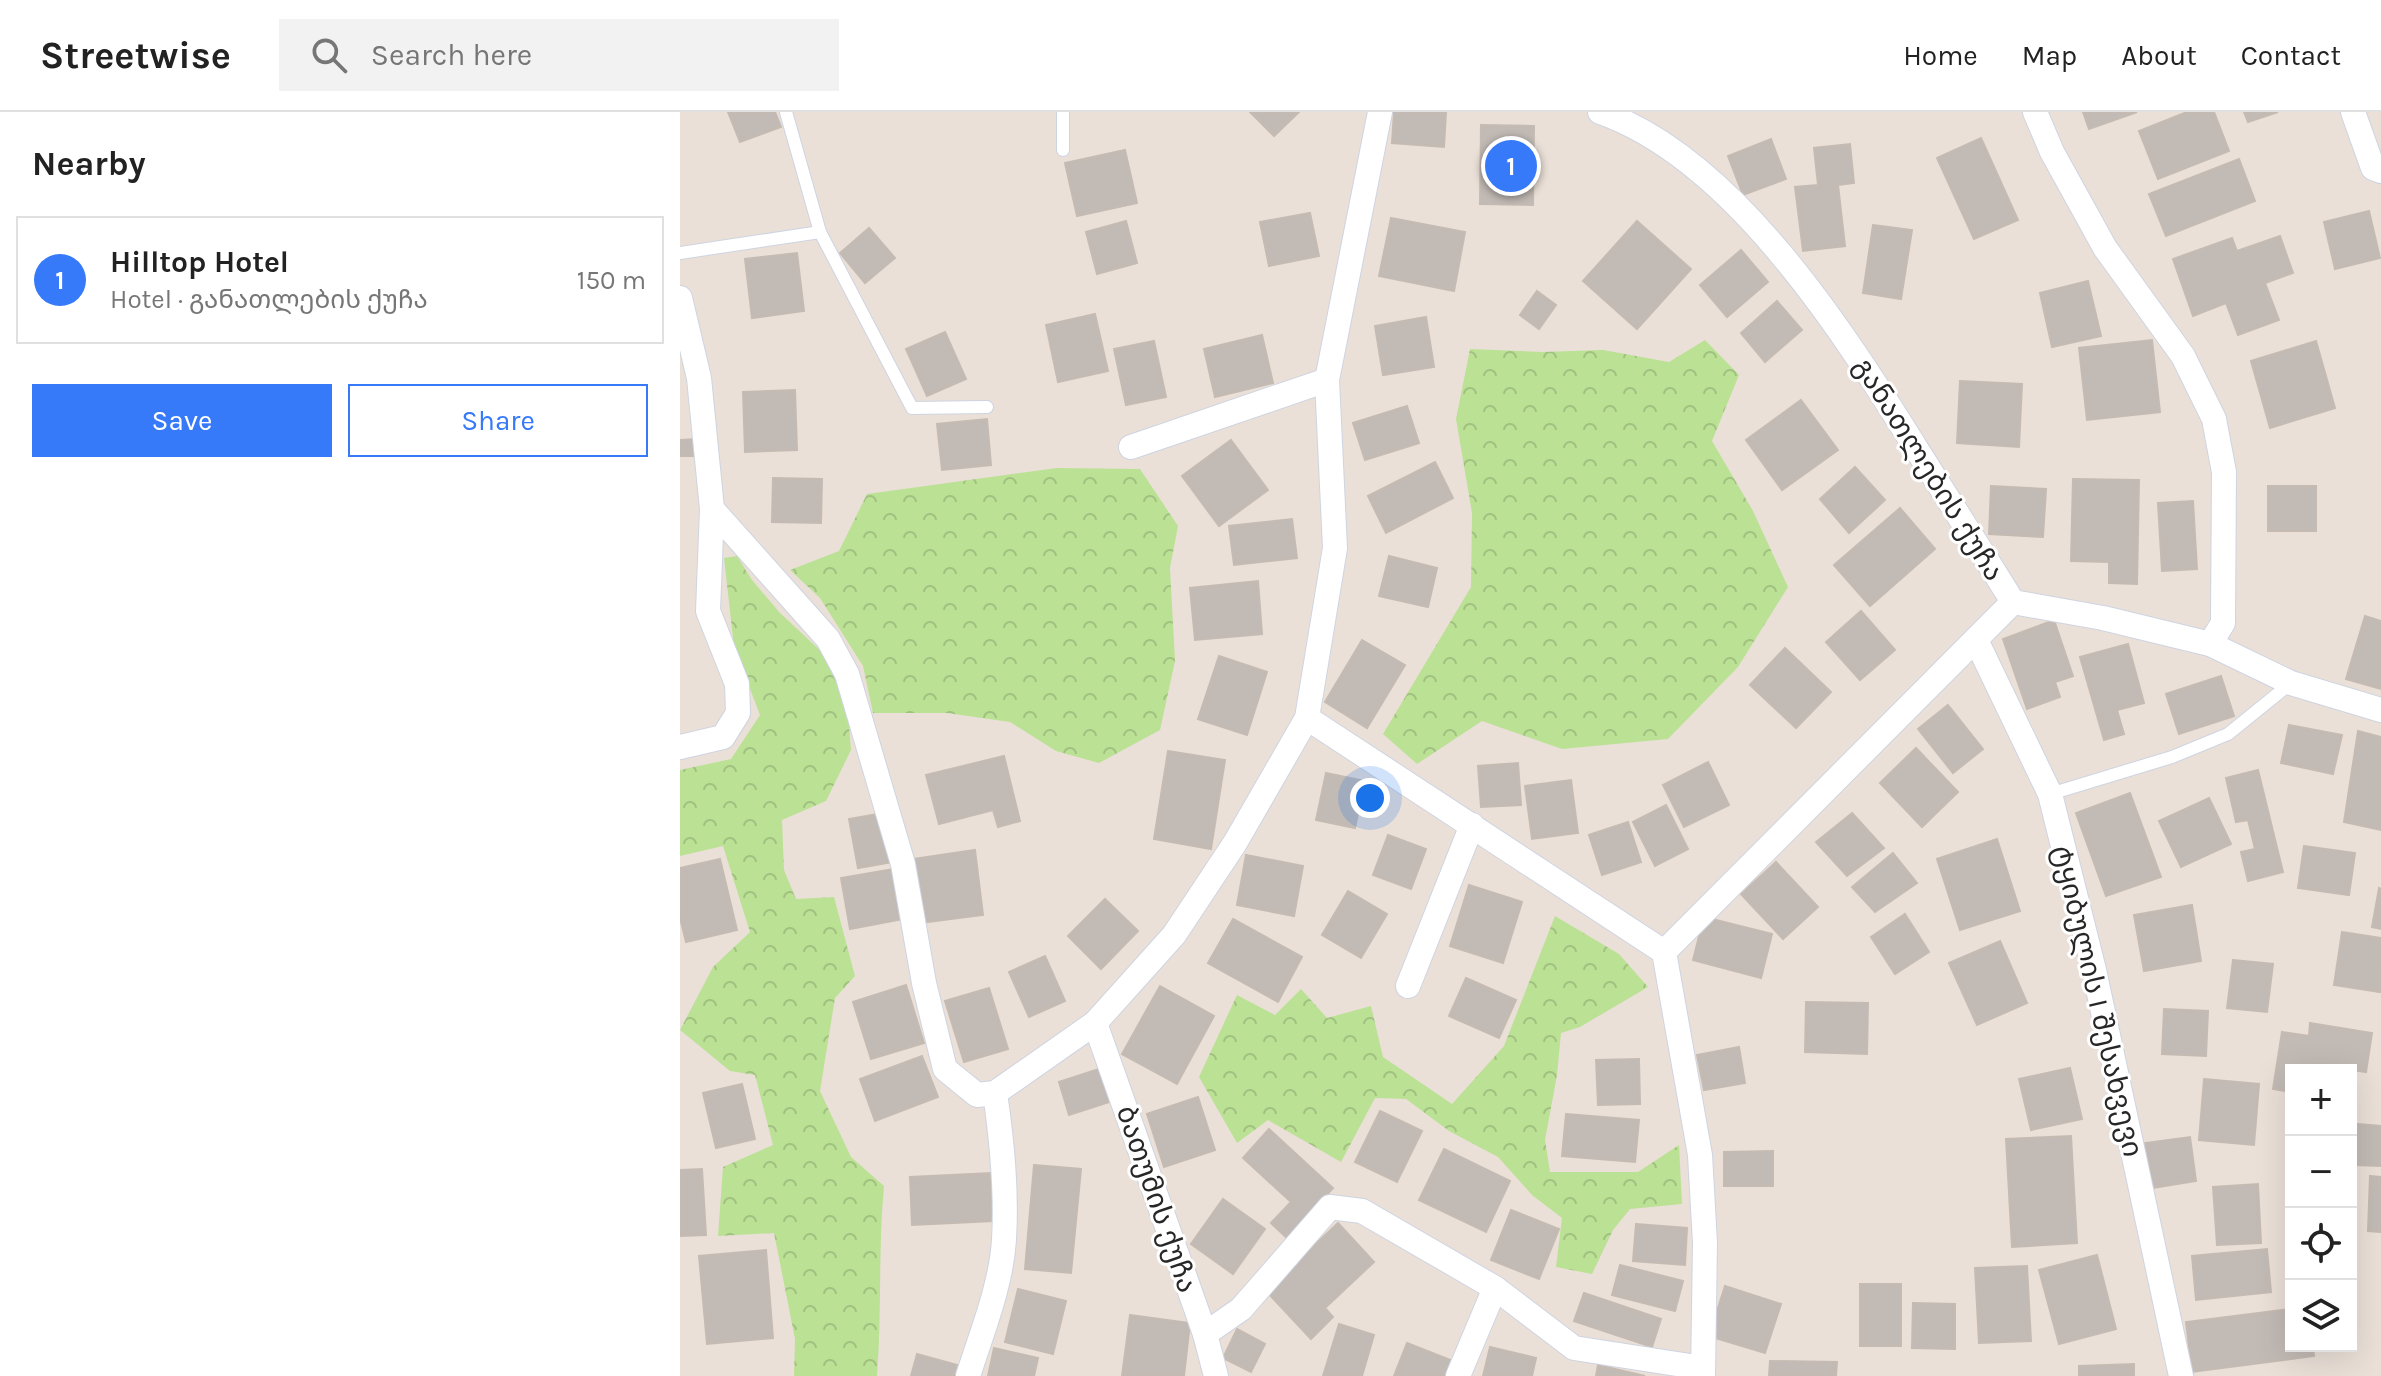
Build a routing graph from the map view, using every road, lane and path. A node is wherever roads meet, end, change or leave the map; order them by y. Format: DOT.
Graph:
graph roads {
  1 [pos="786,112"];
  2 [pos="1063,112"];
  3 [pos="1380,112"];
  4 [pos="1600,112"];
  5 [pos="2035,112"];
  6 [pos="2353,112"];
  7 [pos="1626,116"];
  8 [pos="1063,150"];
  9 [pos="2381,171"];
  10 [pos="820,232"];
  11 [pos="680,253"];
  12 [pos="680,298"];
  13 [pos="1327,380"];
  14 [pos="987,407"];
  15 [pos="1131,447"];
  16 [pos="712,509"];
  17 [pos="2013,602"];
  18 [pos="1976,640"];
  19 [pos="2210,644"];
  20 [pos="2291,683"];
  21 [pos="2381,710"];
  22 [pos="1307,718"];
  23 [pos="680,747"];
  24 [pos="2050,794"];
  25 [pos="1472,825"];
  26 [pos="1664,952"];
  27 [pos="1408,986"];
  28 [pos="1095,1023"];
  29 [pos="995,1093"];
  30 [pos="1495,1288"];
  31 [pos="1205,1334"];
  32 [pos="1703,1372"];
  33 [pos="968,1376"];
  34 [pos="1216,1376"];
  35 [pos="1458,1376"];
  36 [pos="2181,1376"];
  1 -- 10 [label="lane"];
  2 -- 8 [label="lane"];
  3 -- 13 [label="street"];
  4 -- 7 [label="street, განათლების ქუჩა"];
  5 -- 19 [label="street"];
  6 -- 9 [label="street"];
  7 -- 17 [label="street, განათლების ქუჩა"];
  10 -- 11 [label="lane"];
  10 -- 14 [label="lane"];
  12 -- 16 [label="street"];
  13 -- 15 [label="street"];
  13 -- 22 [label="street"];
  16 -- 23 [label="street"];
  16 -- 29 [label="street"];
  17 -- 18 [label="street"];
  17 -- 19 [label="street, განათლების ქუჩა"];
  18 -- 24 [label="street, ტყიბულის I შესახვევი"];
  18 -- 26 [label="street"];
  19 -- 20 [label="street, განათლების ქუჩა"];
  20 -- 21 [label="street, განათლების ქუჩა"];
  20 -- 24 [label="lane"];
  22 -- 25 [label="street"];
  22 -- 28 [label="street"];
  24 -- 36 [label="street, ტყიბულის I შესახვევი"];
  25 -- 26 [label="street"];
  25 -- 27 [label="street"];
  26 -- 32 [label="street"];
  28 -- 29 [label="street"];
  28 -- 31 [label="street, ბათუმის ქუჩა"];
  29 -- 33 [label="street"];
  30 -- 31 [label="street"];
  30 -- 32 [label="street"];
  30 -- 35 [label="street"];
  31 -- 34 [label="street, ბათუმის ქუჩა"];
}
